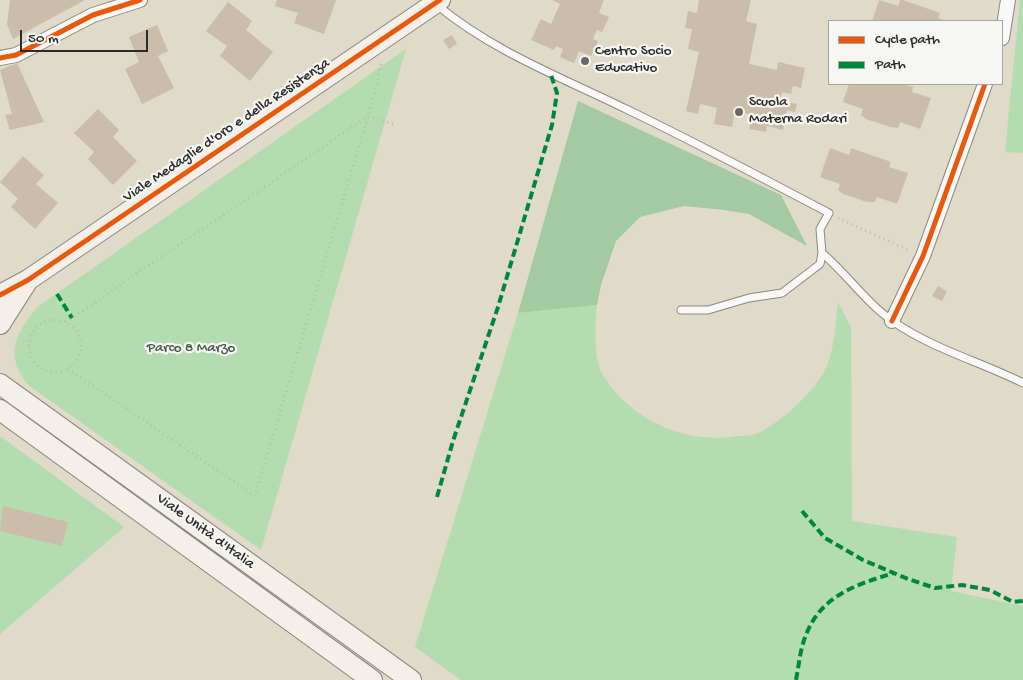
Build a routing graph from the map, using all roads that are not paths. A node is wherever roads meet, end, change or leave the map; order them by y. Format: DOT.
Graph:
graph roads {
  1 [pos="140,0"];
  2 [pos="1008,0"];
  3 [pos="437,2"];
  4 [pos="1003,32"];
  5 [pos="0,58"];
  6 [pos="985,85"];
  7 [pos="822,253"];
  8 [pos="28,280"];
  9 [pos="0,295"];
  10 [pos="681,310"];
  11 [pos="892,321"];
  12 [pos="0,325"];
  13 [pos="1023,382"];
  14 [pos="0,384"];
  15 [pos="0,410"];
  16 [pos="372,680"];
  17 [pos="411,680"];
  1 -- 5 [label="street"];
  2 -- 4 [label="street"];
  3 -- 7 [label="lane"];
  3 -- 8 [label="main road, Viale Medaglie d'oro e della Resistenza"];
  6 -- 11 [label="street"];
  7 -- 10 [label="lane"];
  7 -- 11 [label="lane"];
  8 -- 9 [label="main road, Viale Medaglie d'oro e della Resistenza"];
  8 -- 12 [label="main road"];
  11 -- 13 [label="lane"];
  14 -- 17 [label="main road, Viale Unità d'Italia"];
  15 -- 16 [label="main road, Viale Unità d'Italia"];
}
